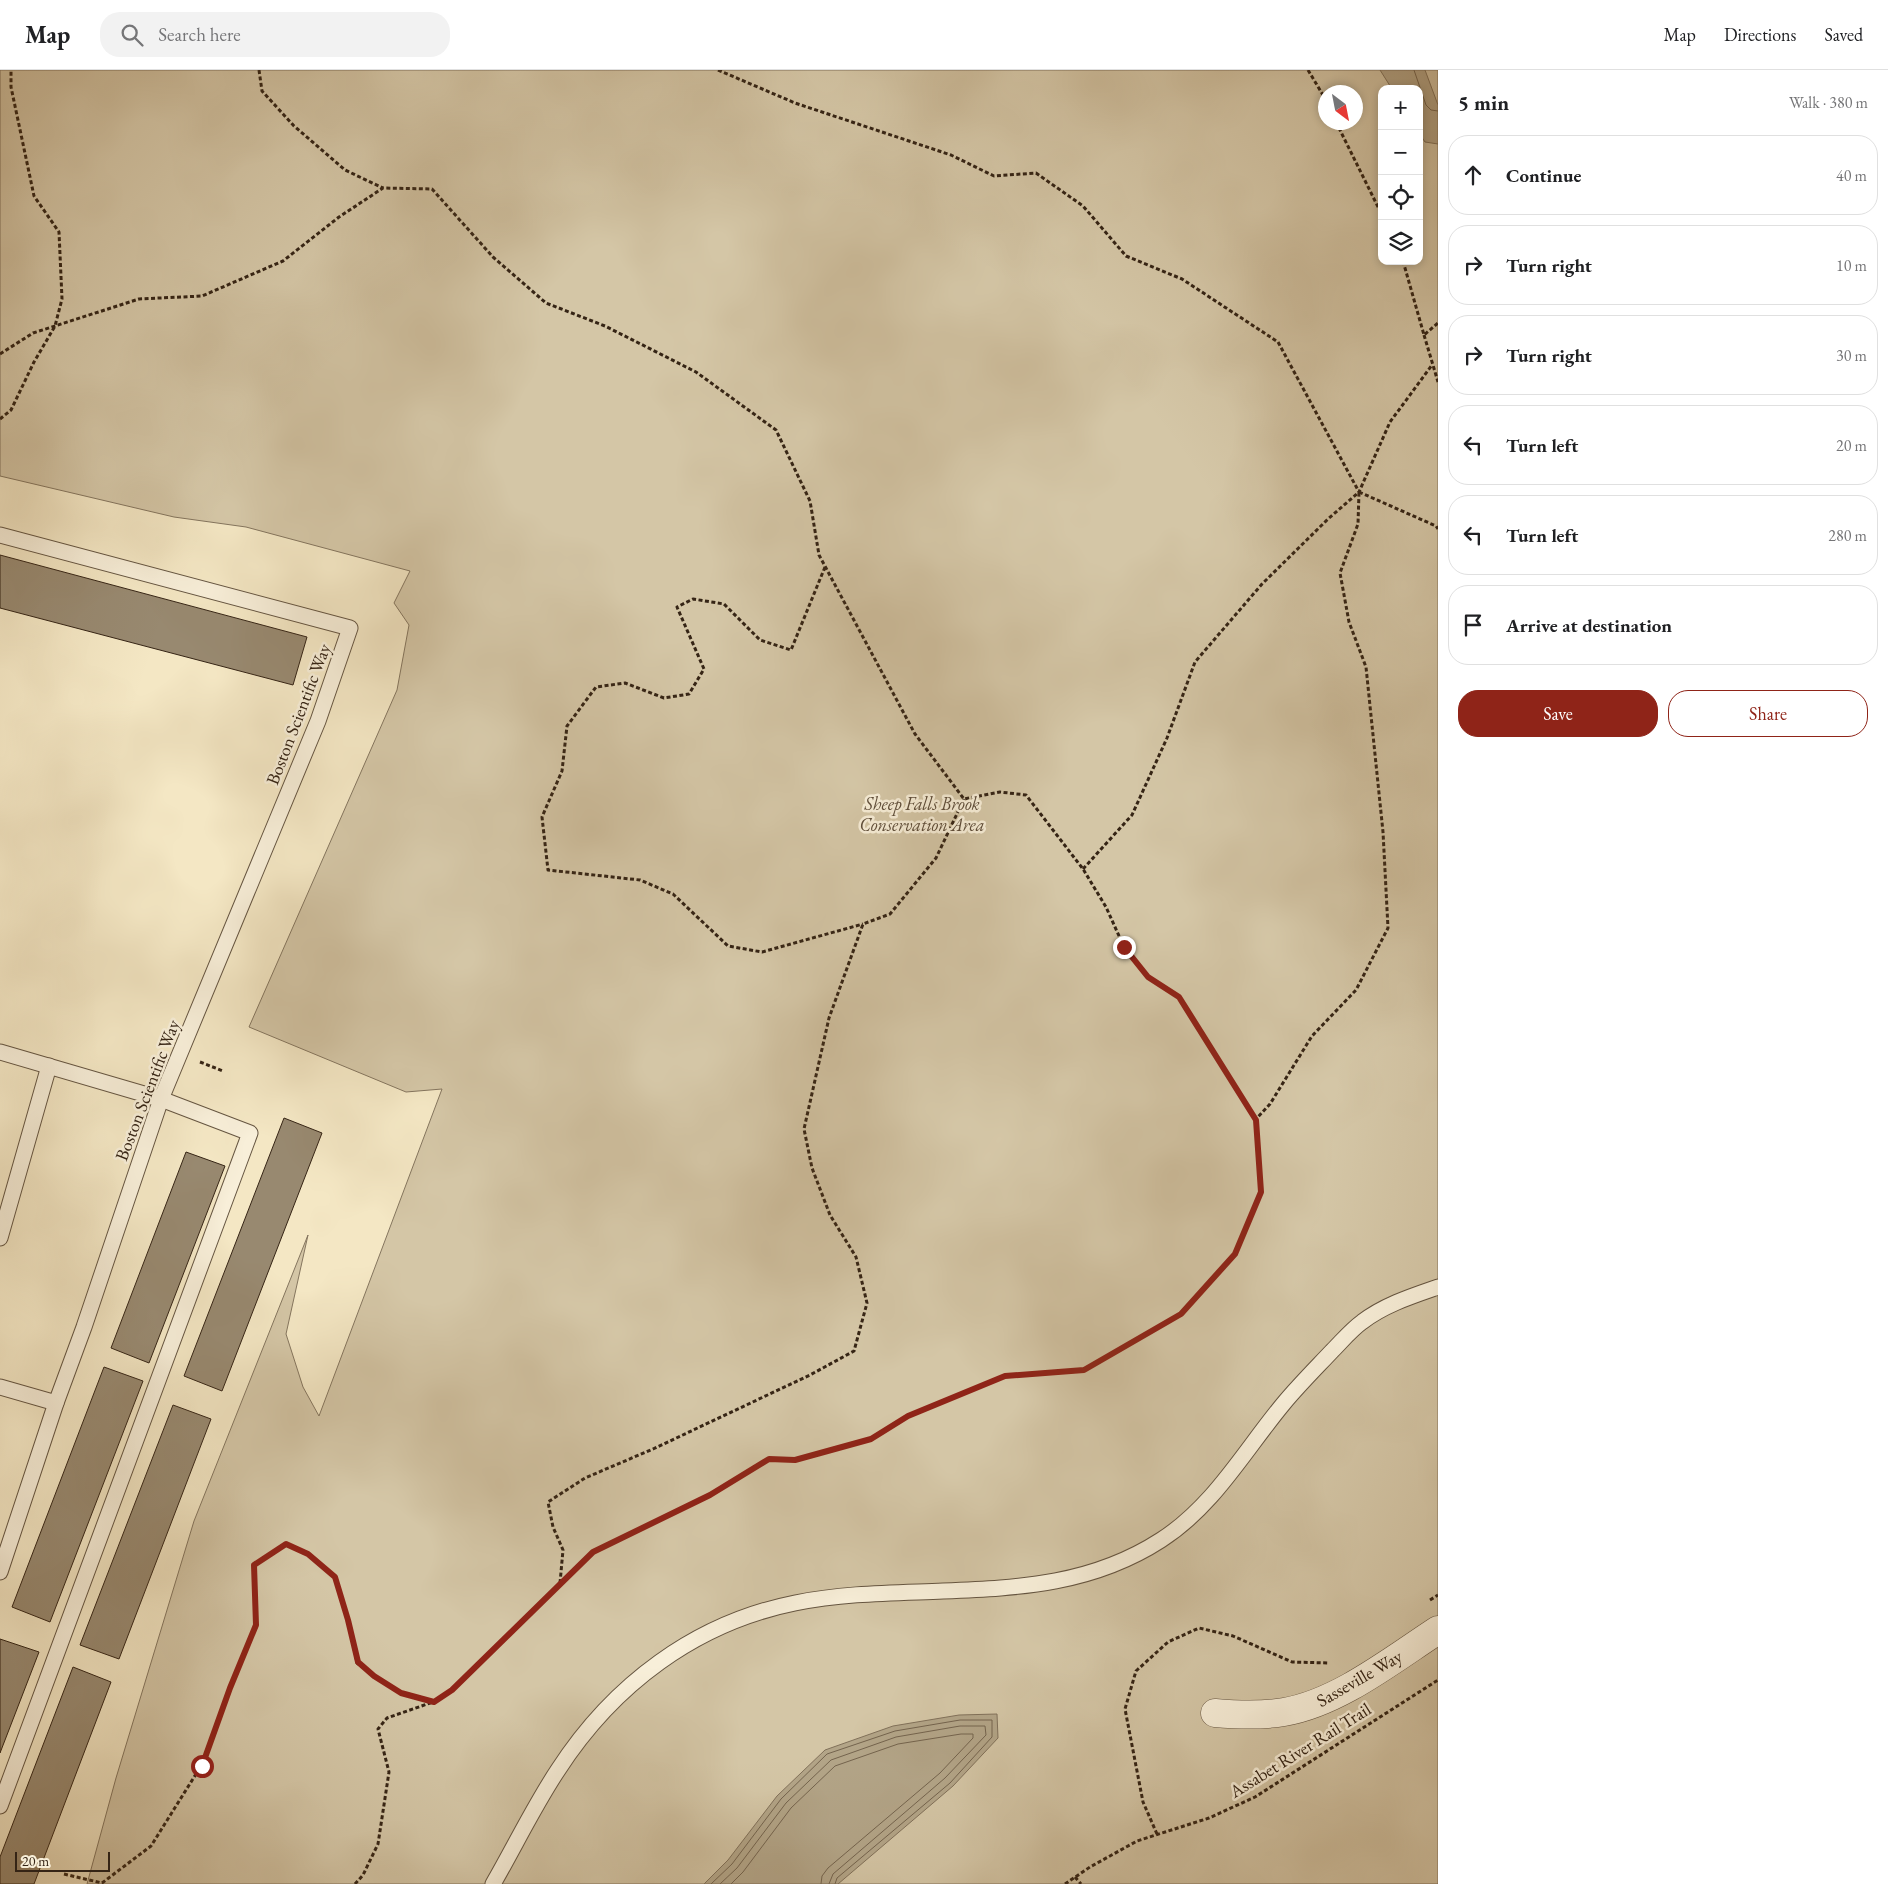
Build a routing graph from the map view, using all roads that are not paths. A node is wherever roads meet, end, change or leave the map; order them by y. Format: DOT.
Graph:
graph roads {
  1 [pos="0,535"];
  2 [pos="0,1052"];
  3 [pos="49,1066"];
  4 [pos="161,1099"];
  5 [pos="0,1238"];
  6 [pos="1438,1287"];
  7 [pos="0,1387"];
  8 [pos="56,1403"];
  9 [pos="0,1572"];
  10 [pos="1438,1630"];
  11 [pos="1216,1713"];
  12 [pos="0,1806"];
  13 [pos="494,1884"];
  1 -- 4 [label="lane, Boston Scientific Way"];
  2 -- 3 [label="lane"];
  3 -- 4 [label="lane"];
  3 -- 5 [label="lane"];
  4 -- 8 [label="lane, Boston Scientific Way"];
  4 -- 12 [label="lane"];
  6 -- 13 [label="lane"];
  7 -- 8 [label="lane"];
  8 -- 9 [label="lane, Boston Scientific Way"];
  10 -- 11 [label="street, Sasseville Way"];
}
